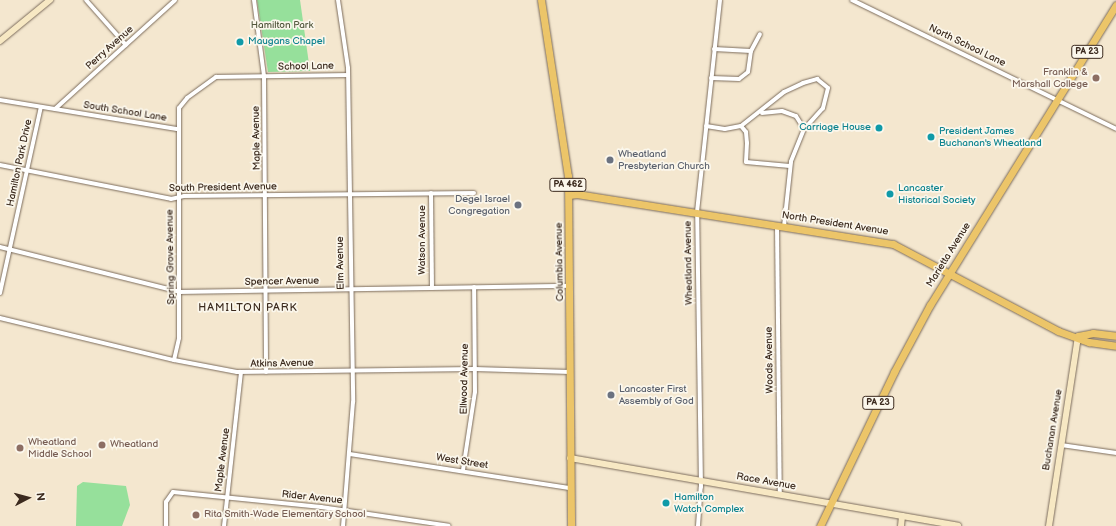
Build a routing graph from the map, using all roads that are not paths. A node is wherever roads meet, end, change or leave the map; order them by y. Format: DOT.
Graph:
graph roads {
  1 [pos="50,0"];
  2 [pos="86,0"];
  3 [pos="175,0"];
  4 [pos="254,0"];
  5 [pos="338,0"];
  6 [pos="541,0"];
  7 [pos="720,0"];
  8 [pos="852,0"];
  9 [pos="1116,5"];
  10 [pos="760,34"];
  11 [pos="0,41"];
  12 [pos="126,45"];
  13 [pos="714,49"];
  14 [pos="751,51"];
  15 [pos="348,75"];
  16 [pos="264,76"];
  17 [pos="711,78"];
  18 [pos="1058,99"];
  19 [pos="0,100"];
  20 [pos="41,107"];
  21 [pos="55,109"];
  22 [pos="760,113"];
  23 [pos="706,126"];
  24 [pos="742,126"];
  25 [pos="177,129"];
  26 [pos="804,129"];
  27 [pos="1116,129"];
  28 [pos="0,164"];
  29 [pos="790,166"];
  30 [pos="27,170"];
  31 [pos="431,193"];
  32 [pos="474,193"];
  33 [pos="348,194"];
  34 [pos="266,195"];
  35 [pos="569,195"];
  36 [pos="178,198"];
  37 [pos="697,212"];
  38 [pos="780,225"];
  39 [pos="0,247"];
  40 [pos="10,250"];
  41 [pos="950,272"];
  42 [pos="570,286"];
  43 [pos="474,287"];
  44 [pos="432,288"];
  45 [pos="349,289"];
  46 [pos="266,291"];
  47 [pos="180,292"];
  48 [pos="0,293"];
  49 [pos="0,318"];
  50 [pos="1078,336"];
  51 [pos="1116,336"];
  52 [pos="1116,346"];
  53 [pos="174,360"];
  54 [pos="475,369"];
  55 [pos="351,371"];
  56 [pos="242,372"];
  57 [pos="266,372"];
  58 [pos="570,372"];
  59 [pos="1061,445"];
  60 [pos="1116,453"];
  61 [pos="350,454"];
  62 [pos="570,458"];
  63 [pos="463,470"];
  64 [pos="700,481"];
  65 [pos="570,488"];
  66 [pos="780,495"];
  67 [pos="226,497"];
  68 [pos="830,504"];
  69 [pos="344,510"];
  70 [pos="902,516"];
  71 [pos="411,520"];
  72 [pos="166,526"];
  73 [pos="224,526"];
  74 [pos="343,526"];
  75 [pos="411,526"];
  76 [pos="449,526"];
  77 [pos="571,526"];
  78 [pos="698,526"];
  79 [pos="820,526"];
  80 [pos="901,526"];
  81 [pos="958,526"];
  82 [pos="1049,526"];
  1 -- 11 [label="main road"];
  2 -- 12 [label="street"];
  3 -- 12 [label="street, Perry Avenue"];
  4 -- 16 [label="street, Maple Avenue"];
  5 -- 15 [label="street, Elm Avenue"];
  6 -- 35 [label="main road, Columbia Avenue / PA 462"];
  7 -- 13 [label="street, Wheatland Avenue"];
  8 -- 18 [label="street, North School Lane"];
  9 -- 18 [label="main road, Marietta Avenue / PA 23"];
  10 -- 14 [label="street"];
  12 -- 21 [label="street, Perry Avenue"];
  13 -- 14 [label="street"];
  13 -- 17 [label="street, Wheatland Avenue"];
  14 -- 17 [label="street"];
  15 -- 16 [label="street, School Lane"];
  15 -- 33 [label="street, Elm Avenue"];
  16 -- 25 [label="street, South School Lane"];
  16 -- 34 [label="street, Maple Avenue"];
  17 -- 23 [label="street, Wheatland Avenue"];
  18 -- 27 [label="street, North School Lane"];
  18 -- 41 [label="main road, Marietta Avenue / PA 23"];
  19 -- 20 [label="street, South School Lane"];
  20 -- 21 [label="street, South School Lane"];
  20 -- 30 [label="street, Hamilton Park Drive"];
  21 -- 25 [label="street, South School Lane"];
  22 -- 24 [label="street"];
  22 -- 26 [label="street"];
  22 -- 26 [label="street"];
  23 -- 24 [label="street"];
  23 -- 37 [label="street, Wheatland Avenue"];
  24 -- 29 [label="street"];
  25 -- 36 [label="street, Spring Grove Avenue"];
  26 -- 29 [label="street, Woods Avenue"];
  28 -- 30 [label="street, South President Avenue"];
  29 -- 38 [label="street, Woods Avenue"];
  30 -- 36 [label="street, South President Avenue"];
  30 -- 40 [label="street, Hamilton Park Drive"];
  31 -- 32 [label="street, South President Avenue"];
  31 -- 33 [label="street, South President Avenue"];
  31 -- 44 [label="street, Watson Avenue"];
  33 -- 34 [label="street, South President Avenue"];
  33 -- 45 [label="street, Elm Avenue"];
  34 -- 36 [label="street, South President Avenue"];
  34 -- 46 [label="street, Maple Avenue"];
  35 -- 37 [label="main road, North President Avenue"];
  35 -- 42 [label="main road, Columbia Avenue / PA 462"];
  36 -- 47 [label="street, Spring Grove Avenue"];
  37 -- 38 [label="main road, North President Avenue"];
  37 -- 64 [label="street, Wheatland Avenue"];
  38 -- 41 [label="main road, North President Avenue"];
  38 -- 66 [label="street, Woods Avenue"];
  39 -- 40 [label="street, Spencer Avenue"];
  40 -- 47 [label="street, Spencer Avenue"];
  40 -- 48 [label="street, Hamilton Park Drive"];
  41 -- 50 [label="main road, North President Avenue"];
  41 -- 68 [label="main road, Marietta Avenue / PA 23"];
  42 -- 43 [label="street, Spencer Avenue"];
  42 -- 58 [label="main road, Columbia Avenue / PA 462"];
  43 -- 44 [label="street, Spencer Avenue"];
  43 -- 54 [label="street, Ellwood Avenue"];
  44 -- 45 [label="street, Spencer Avenue"];
  45 -- 46 [label="street, Spencer Avenue"];
  45 -- 55 [label="street, Elm Avenue"];
  46 -- 47 [label="street, Spencer Avenue"];
  46 -- 57 [label="street, Maple Avenue"];
  47 -- 53 [label="street, Spring Grove Avenue"];
  49 -- 53 [label="street, Atkins Avenue"];
  50 -- 51 [label="main road, North President Avenue"];
  50 -- 52 [label="main road, North President Avenue"];
  50 -- 59 [label="main road, Buchanan Avenue"];
  53 -- 56 [label="street, Atkins Avenue"];
  54 -- 55 [label="street, Atkins Avenue"];
  54 -- 58 [label="street, Atkins Avenue"];
  54 -- 63 [label="street, Ellwood Avenue"];
  55 -- 57 [label="street, Atkins Avenue"];
  55 -- 61 [label="street, Elm Avenue"];
  56 -- 57 [label="street, Atkins Avenue"];
  56 -- 67 [label="street, Maple Avenue"];
  58 -- 62 [label="main road, Columbia Avenue / PA 462"];
  59 -- 60 [label="street"];
  59 -- 82 [label="main road, Buchanan Avenue"];
  61 -- 63 [label="street, West Street"];
  61 -- 69 [label="street, Elm Avenue"];
  62 -- 64 [label="main road, Race Avenue"];
  62 -- 65 [label="main road, Columbia Avenue / PA 462"];
  63 -- 65 [label="street, West Street"];
  64 -- 66 [label="main road, Race Avenue"];
  64 -- 78 [label="street, Wheatland Avenue"];
  65 -- 77 [label="main road, Columbia Avenue / PA 462"];
  66 -- 68 [label="main road, Race Avenue"];
  67 -- 69 [label="street, Rider Avenue"];
  67 -- 72 [label="street, Rider Avenue"];
  67 -- 73 [label="street, Maple Avenue"];
  68 -- 70 [label="main road, Race Avenue"];
  68 -- 79 [label="main road, Marietta Avenue / PA 23"];
  69 -- 71 [label="street, Rider Avenue"];
  69 -- 74 [label="street, Elm Avenue"];
  70 -- 80 [label="main road"];
  70 -- 81 [label="main road, Race Avenue"];
  71 -- 75 [label="street"];
  71 -- 76 [label="street, Rider Avenue"];
}
